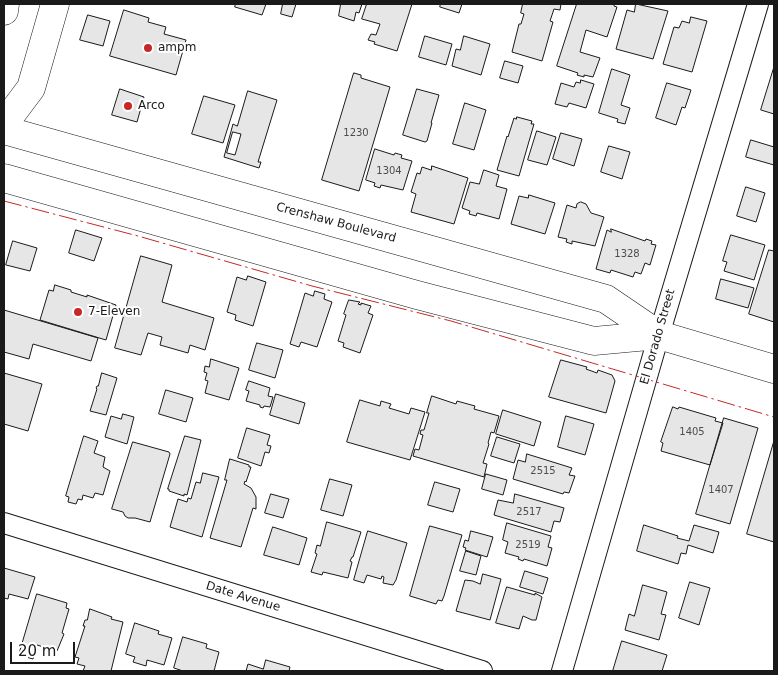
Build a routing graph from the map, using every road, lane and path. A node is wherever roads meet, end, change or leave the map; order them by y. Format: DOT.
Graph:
graph roads {
  1 [pos="5,4"];
  2 [pos="55,4"];
  3 [pos="758,4"];
  4 [pos="4,11"];
  5 [pos="4,124"];
  6 [pos="4,130"];
  7 [pos="4,178"];
  8 [pos="659,335"];
  9 [pos="774,368"];
  10 [pos="4,523"];
  11 [pos="482,671"];
  12 [pos="562,671"];
  1 -- 4 [label="main road"];
  2 -- 5 [label="main road"];
  3 -- 8 [label="street, El Dorado Street"];
  6 -- 8 [label="main road, Crenshaw Boulevard"];
  7 -- 8 [label="main road, Crenshaw Boulevard"];
  8 -- 9 [label="main road, Crenshaw Boulevard"];
  8 -- 12 [label="street, El Dorado Street"];
  10 -- 11 [label="street, Date Avenue"];
}
